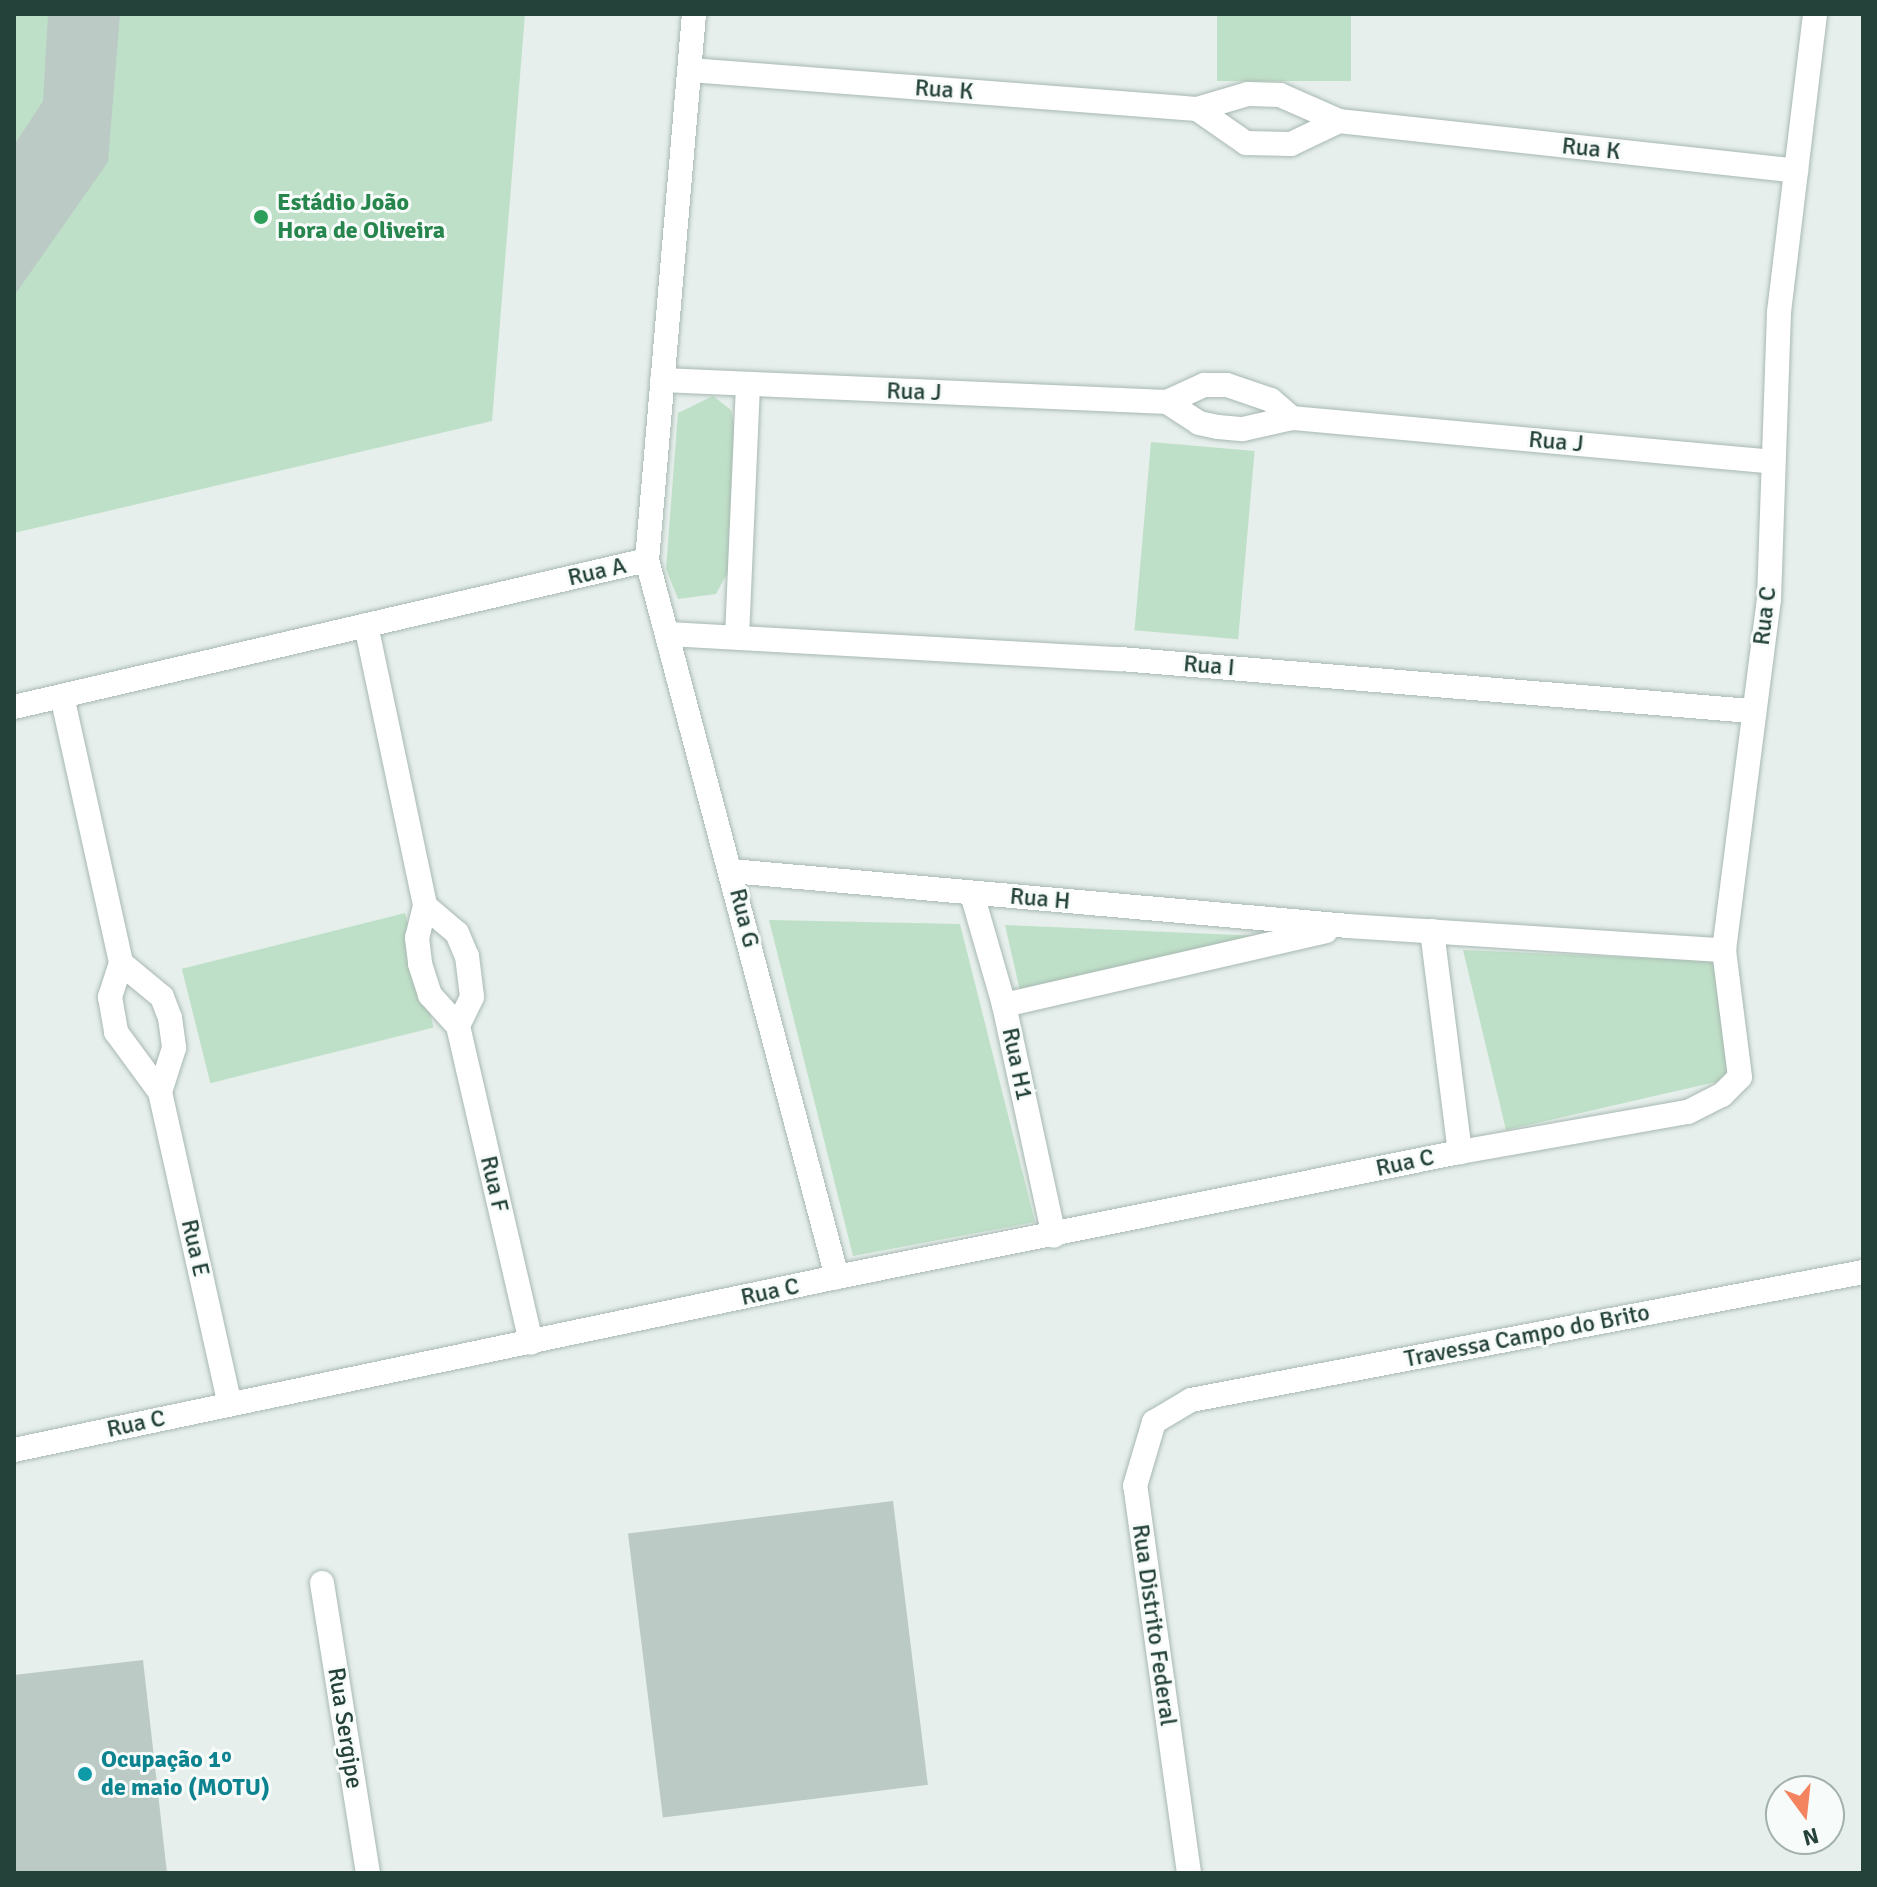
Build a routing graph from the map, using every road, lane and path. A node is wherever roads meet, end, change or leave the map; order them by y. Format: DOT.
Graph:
graph roads {
  1 [pos="694,14"];
  2 [pos="1815,14"];
  3 [pos="690,70"];
  4 [pos="1197,109"];
  5 [pos="1339,121"];
  6 [pos="1796,171"];
  7 [pos="662,380"];
  8 [pos="748,386"];
  9 [pos="1167,402"];
  10 [pos="1292,418"];
  11 [pos="1773,462"];
  12 [pos="647,560"];
  13 [pos="366,625"];
  14 [pos="667,634"];
  15 [pos="737,637"];
  16 [pos="62,696"];
  17 [pos="14,707"];
  18 [pos="1751,711"];
  19 [pos="731,871"];
  20 [pos="972,894"];
  21 [pos="425,906"];
  22 [pos="1348,926"];
  23 [pos="1432,931"];
  24 [pos="1724,950"];
  25 [pos="121,963"];
  26 [pos="1004,1005"];
  27 [pos="458,1026"];
  28 [pos="160,1092"];
  29 [pos="1460,1152"];
  30 [pos="1054,1236"];
  31 [pos="1863,1272"];
  32 [pos="837,1277"];
  33 [pos="531,1343"];
  34 [pos="1191,1400"];
  35 [pos="230,1404"];
  36 [pos="14,1450"];
  37 [pos="322,1583"];
  38 [pos="368,1873"];
  39 [pos="1189,1873"];
  1 -- 3 [label="street, Rua A"];
  2 -- 6 [label="street, Rua C"];
  3 -- 4 [label="street, Rua K"];
  3 -- 7 [label="street, Rua A"];
  4 -- 5 [label="street, Rua K"];
  4 -- 5 [label="street"];
  5 -- 6 [label="street, Rua K"];
  6 -- 11 [label="street, Rua C"];
  7 -- 8 [label="street, Rua J"];
  7 -- 12 [label="street, Rua A"];
  8 -- 9 [label="street, Rua J"];
  8 -- 15 [label="street"];
  9 -- 10 [label="street, Rua J"];
  9 -- 10 [label="street, Rua J"];
  10 -- 11 [label="street, Rua J"];
  11 -- 18 [label="street, Rua C"];
  12 -- 13 [label="street, Rua A"];
  12 -- 14 [label="street, Rua G"];
  13 -- 16 [label="street, Rua A"];
  13 -- 21 [label="street, Rua F"];
  14 -- 15 [label="street, Rua I"];
  14 -- 19 [label="street, Rua G"];
  15 -- 18 [label="street, Rua I"];
  16 -- 17 [label="street, Rua A"];
  16 -- 25 [label="street, Rua E"];
  18 -- 24 [label="street, Rua C"];
  19 -- 20 [label="street, Rua H"];
  19 -- 32 [label="street, Rua G"];
  20 -- 22 [label="street, Rua H"];
  20 -- 26 [label="street, Rua H1"];
  21 -- 27 [label="street, Rua F"];
  21 -- 27 [label="street"];
  22 -- 23 [label="street, Rua H"];
  22 -- 26 [label="street, Rua H"];
  23 -- 24 [label="street, Rua H"];
  23 -- 29 [label="street"];
  24 -- 29 [label="street, Rua C"];
  25 -- 28 [label="street, Rua E"];
  25 -- 28 [label="street"];
  26 -- 30 [label="street, Rua H1"];
  27 -- 33 [label="street, Rua F"];
  28 -- 35 [label="street, Rua E"];
  29 -- 30 [label="street, Rua C"];
  30 -- 32 [label="street, Rua C"];
  31 -- 34 [label="street, Travessa Campo do Brito"];
  32 -- 33 [label="street, Rua C"];
  33 -- 35 [label="street, Rua C"];
  34 -- 39 [label="street, Rua Distrito Federal"];
  35 -- 36 [label="street, Rua C"];
  37 -- 38 [label="street, Rua Sergipe"];
}
